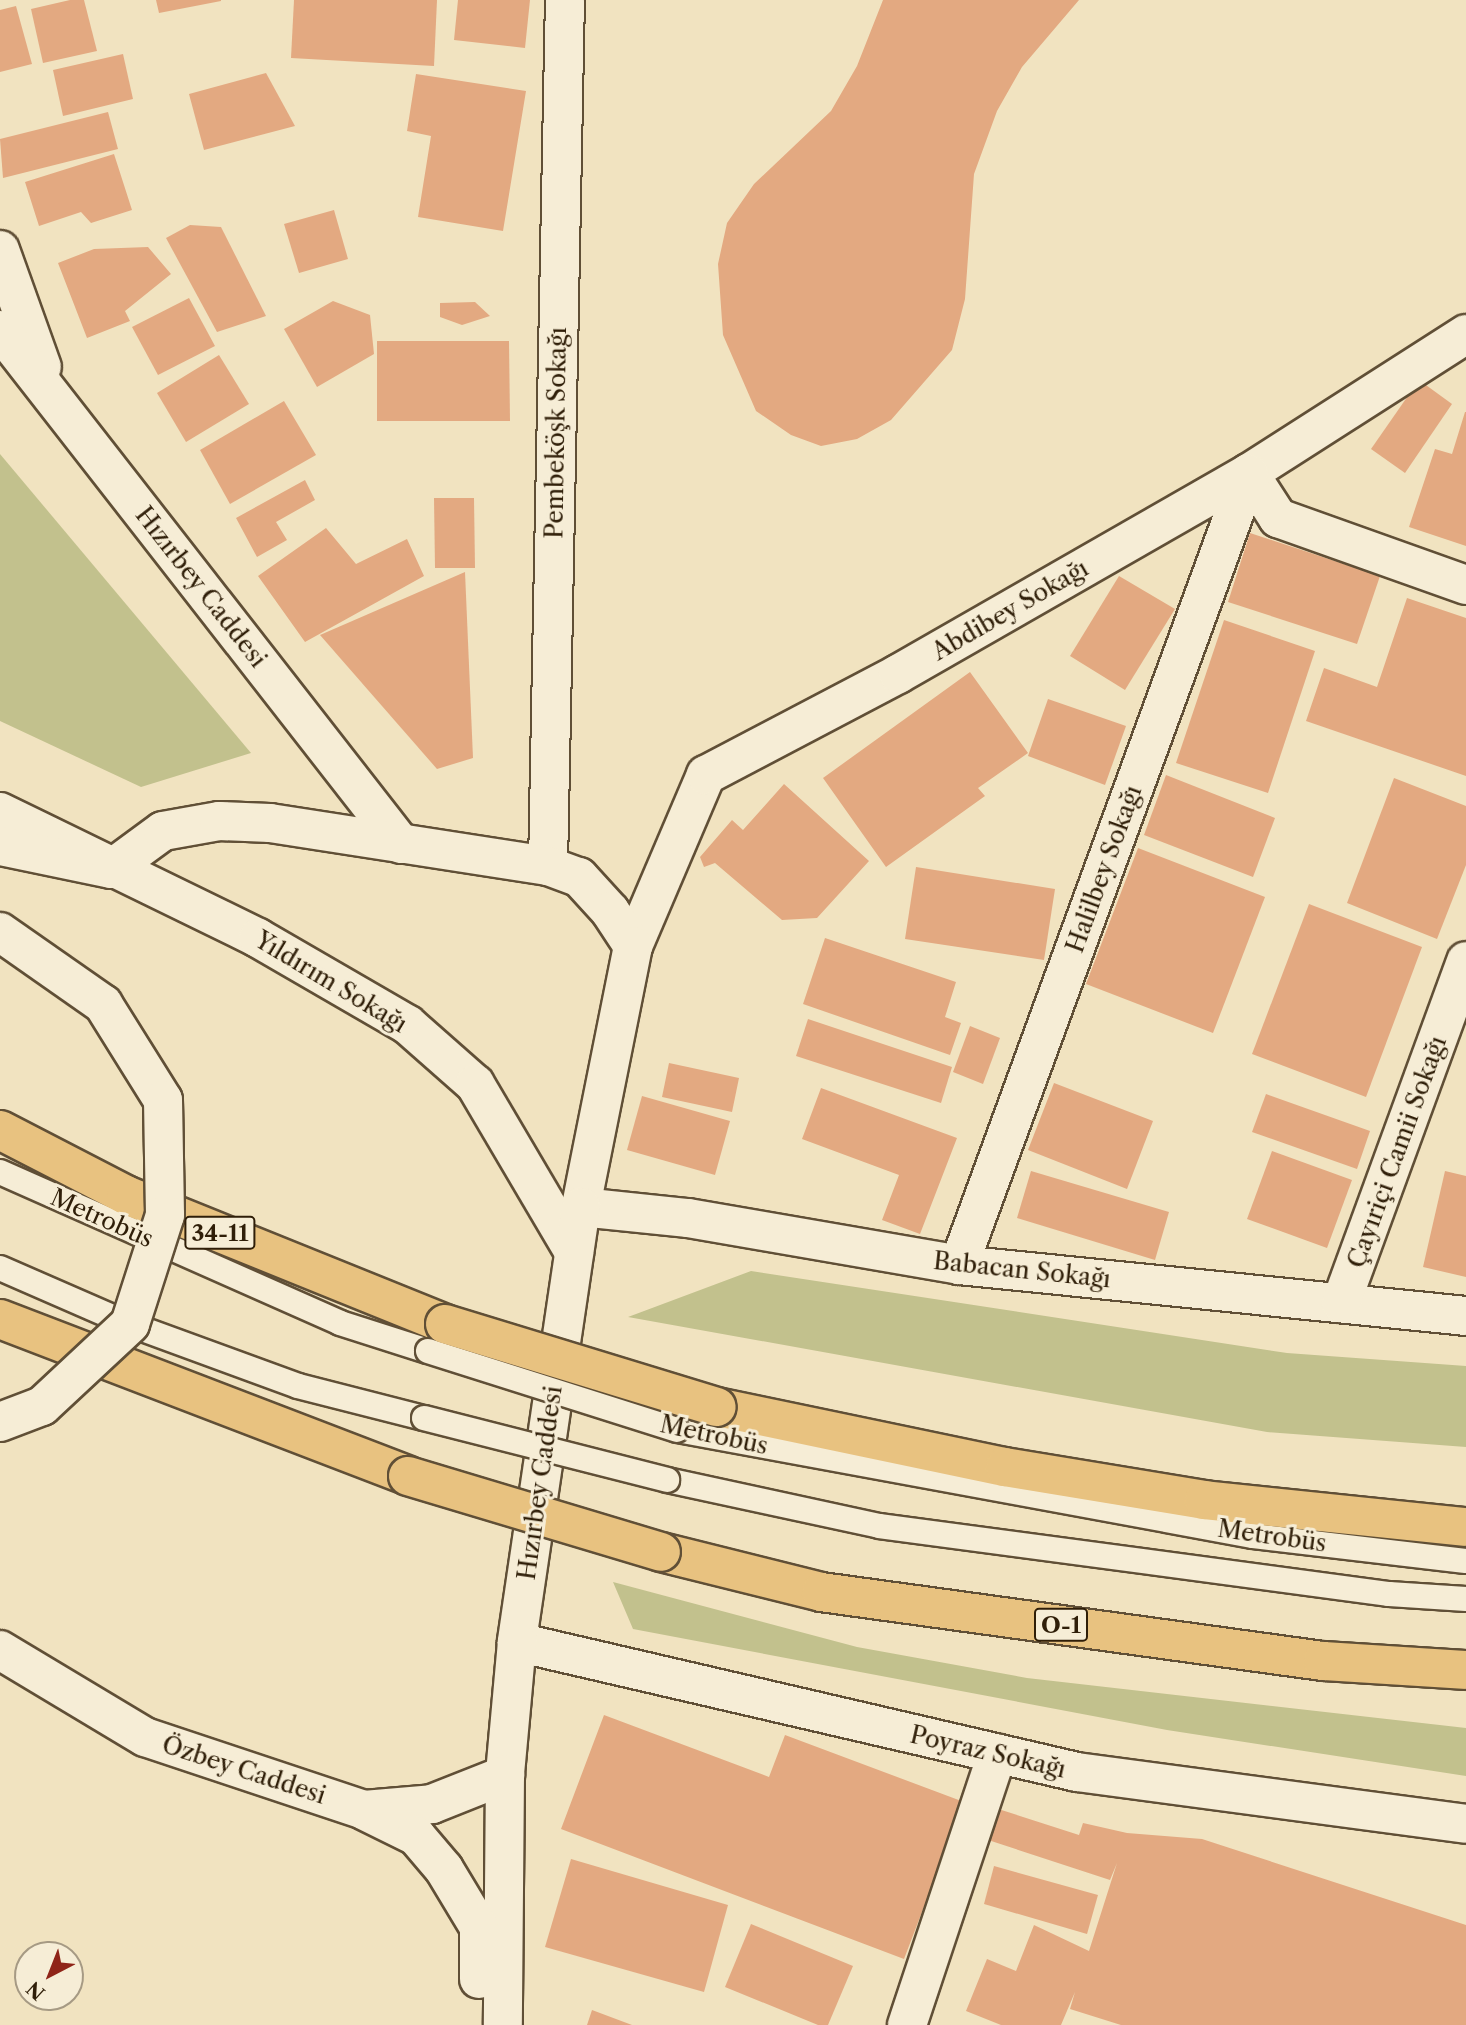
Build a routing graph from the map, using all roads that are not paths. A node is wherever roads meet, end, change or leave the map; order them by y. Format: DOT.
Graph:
graph roads {
  1 [pos="565,0"];
  2 [pos="0,250"];
  3 [pos="0,330"];
  4 [pos="1466,334"];
  5 [pos="53,395"];
  6 [pos="1249,473"];
  7 [pos="1466,584"];
  8 [pos="0,812"];
  9 [pos="401,844"];
  10 [pos="0,846"];
  11 [pos="548,866"];
  12 [pos="111,869"];
  13 [pos="0,932"];
  14 [pos="633,946"];
  15 [pos="1466,961"];
  16 [pos="0,1130"];
  17 [pos="0,1172"];
  18 [pos="581,1207"];
  19 [pos="574,1252"];
  20 [pos="959,1265"];
  21 [pos="0,1268"];
  22 [pos="1341,1303"];
  23 [pos="1466,1316"];
  24 [pos="0,1319"];
  25 [pos="437,1337"];
  26 [pos="0,1422"];
  27 [pos="1466,1527"];
  28 [pos="1466,1561"];
  29 [pos="1466,1599"];
  30 [pos="517,1643"];
  31 [pos="0,1650"];
  32 [pos="1466,1670"];
  33 [pos="998,1754"];
  34 [pos="505,1775"];
  35 [pos="363,1810"];
  36 [pos="1466,1824"];
  37 [pos="480,2025"];
  38 [pos="503,2025"];
  39 [pos="907,2025"];
  1 -- 11 [label="street, Pembeköşk Sokağı"];
  2 -- 5 [label="street"];
  3 -- 5 [label="street, Hızırbey Caddesi"];
  4 -- 6 [label="street, Abdibey Sokağı"];
  5 -- 9 [label="street, Hızırbey Caddesi"];
  6 -- 7 [label="street"];
  6 -- 14 [label="street, Abdibey Sokağı"];
  6 -- 20 [label="street, Halilbey Sokağı"];
  8 -- 12 [label="street, Yıldırım Sokağı"];
  9 -- 11 [label="street"];
  9 -- 12 [label="street"];
  10 -- 12 [label="street"];
  11 -- 14 [label="street"];
  12 -- 19 [label="street, Yıldırım Sokağı"];
  13 -- 26 [label="street, bridge"];
  14 -- 18 [label="street, Hızırbey Caddesi"];
  15 -- 22 [label="street, Çayıriçi Camii Sokağı"];
  16 -- 25 [label="highway, 34-11"];
  17 -- 25 [label="lane, Metrobüs"];
  18 -- 19 [label="street, Hızırbey Caddesi"];
  18 -- 20 [label="street, Babacan Sokağı"];
  19 -- 30 [label="street, Hızırbey Caddesi"];
  20 -- 22 [label="street, Babacan Sokağı"];
  21 -- 29 [label="lane, Metrobüs, bridge"];
  22 -- 23 [label="street, Babacan Sokağı"];
  24 -- 32 [label="highway, O-1, bridge"];
  25 -- 27 [label="highway, bridge"];
  25 -- 28 [label="lane, Metrobüs, bridge"];
  30 -- 33 [label="street, Poyraz Sokağı"];
  30 -- 34 [label="street, Hızırbey Caddesi"];
  31 -- 35 [label="street, Özbey Caddesi"];
  33 -- 36 [label="street, Poyraz Sokağı"];
  33 -- 39 [label="street"];
  34 -- 35 [label="street, Özbey Caddesi"];
  34 -- 38 [label="street, Hızırbey Caddesi"];
  35 -- 37 [label="street"];
}
